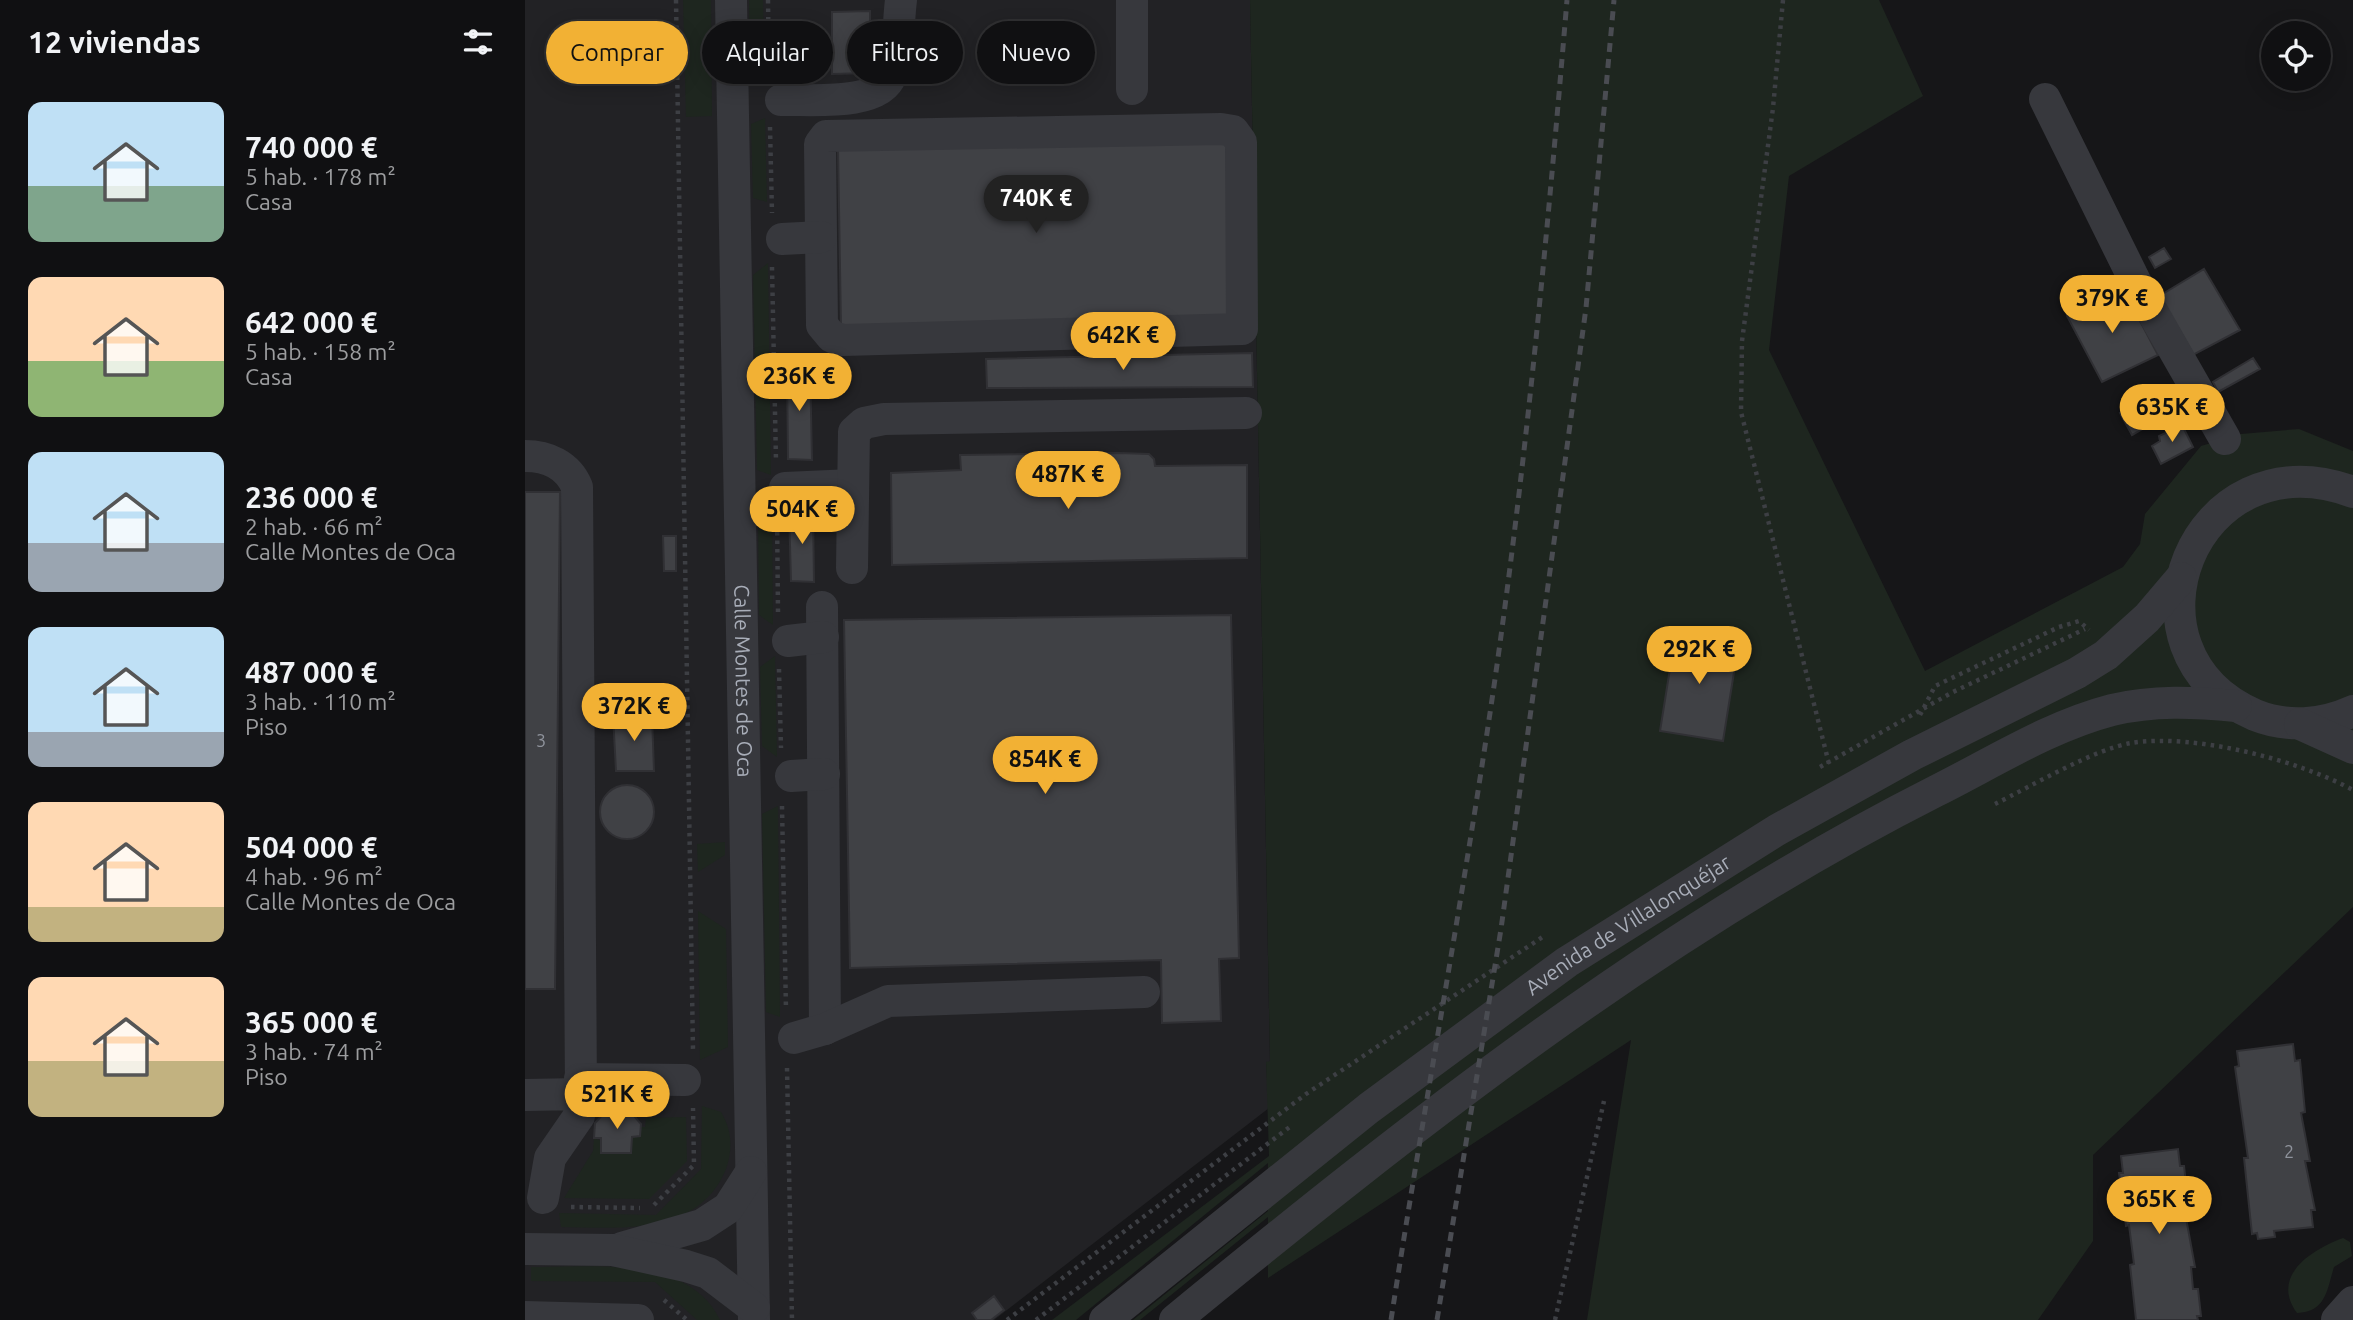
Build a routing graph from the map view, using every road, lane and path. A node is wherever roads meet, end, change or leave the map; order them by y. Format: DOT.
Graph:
graph roads {
  1 [pos="676,0"];
  2 [pos="731,0"];
  3 [pos="901,0"];
  4 [pos="1132,0"];
  5 [pos="1783,0"];
  6 [pos="1132,89"];
  7 [pos="2045,99"];
  8 [pos="781,100"];
  9 [pos="821,237"];
  10 [pos="782,239"];
  11 [pos="1246,413"];
  12 [pos="2225,439"];
  13 [pos="525,456"];
  14 [pos="852,485"];
  15 [pos="2344,486"];
  16 [pos="785,488"];
  17 [pos="852,568"];
  18 [pos="2181,578"];
  19 [pos="788,640"];
  20 [pos="2236,706"];
  21 [pos="2353,711"];
  22 [pos="2300,724"];
  23 [pos="2353,748"];
  24 [pos="824,774"];
  25 [pos="791,776"];
  26 [pos="2353,790"];
  27 [pos="1843,793"];
  28 [pos="1995,804"];
  29 [pos="1144,992"];
  30 [pos="825,1029"];
  31 [pos="794,1038"];
  32 [pos="690,1079"];
  33 [pos="580,1087"];
  34 [pos="525,1095"];
  35 [pos="1604,1101"];
  36 [pos="751,1171"];
  37 [pos="556,1203"];
  38 [pos="525,1249"];
  39 [pos="613,1250"];
  40 [pos="659,1296"];
  41 [pos="2353,1301"];
  42 [pos="754,1314"];
  43 [pos="525,1317"];
  44 [pos="638,1320"];
  45 [pos="687,1320"];
  46 [pos="1105,1320"];
  47 [pos="1175,1320"];
  48 [pos="1555,1320"];
  49 [pos="2337,1320"];
  1 -- 32 [label="path"];
  2 -- 36 [label="street, Calle Montes de Oca"];
  3 -- 8 [label="street"];
  4 -- 6 [label="street"];
  5 -- 27 [label="path"];
  7 -- 12 [label="street"];
  9 -- 9 [label="street"];
  9 -- 10 [label="street"];
  11 -- 14 [label="street"];
  13 -- 33 [label="street"];
  14 -- 16 [label="street"];
  14 -- 17 [label="street"];
  15 -- 18 [label="street"];
  18 -- 20 [label="street"];
  18 -- 27 [label="street, Avenida de Villalonquéjar"];
  19 -- 24 [label="street"];
  20 -- 22 [label="street"];
  20 -- 47 [label="street, Avenida de Villalonquéjar"];
  21 -- 22 [label="street"];
  22 -- 23 [label="street"];
  24 -- 25 [label="street"];
  24 -- 30 [label="street"];
  26 -- 28 [label="path"];
  27 -- 46 [label="street, Avenida de Villalonquéjar"];
  29 -- 30 [label="street"];
  30 -- 31 [label="street"];
  32 -- 33 [label="street"];
  32 -- 37 [label="path"];
  33 -- 34 [label="street"];
  33 -- 37 [label="street"];
  35 -- 48 [label="path"];
  36 -- 39 [label="street"];
  36 -- 42 [label="street, Calle Montes de Oca"];
  38 -- 39 [label="street"];
  39 -- 42 [label="street"];
  40 -- 45 [label="path"];
  41 -- 49 [label="street"];
  43 -- 44 [label="street"];
}
